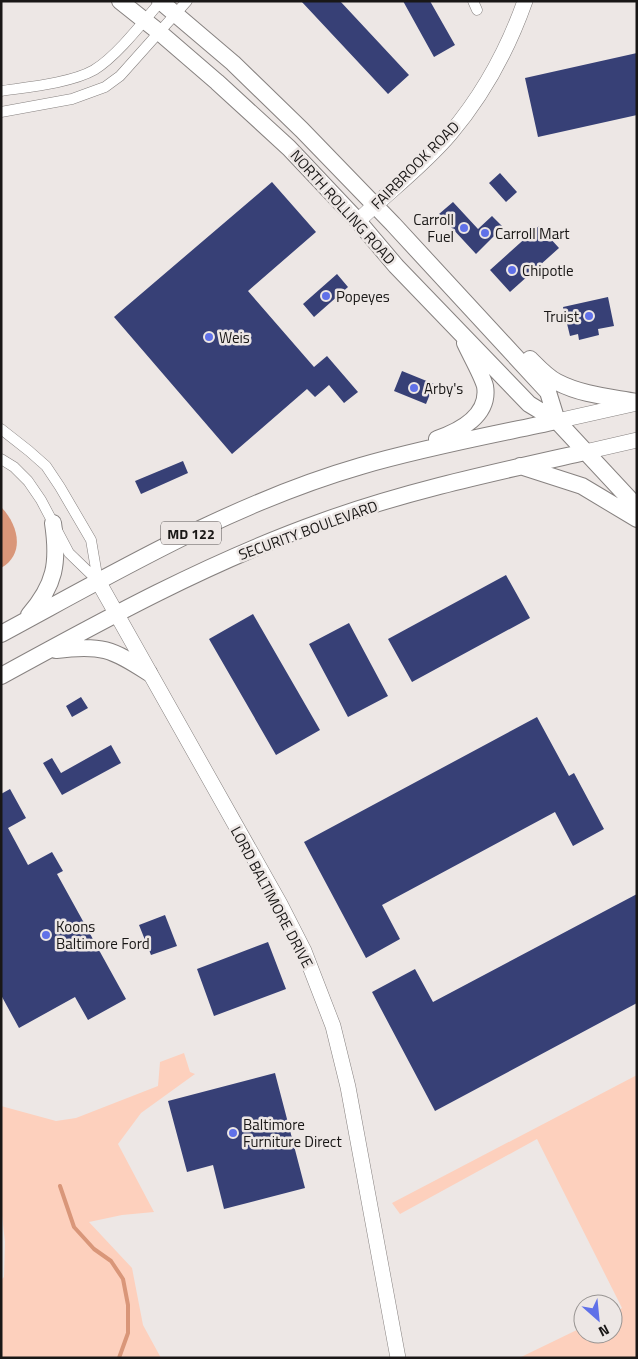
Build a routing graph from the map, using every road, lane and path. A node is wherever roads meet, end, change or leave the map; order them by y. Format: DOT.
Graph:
graph roads {
  1 [pos="120,1"];
  2 [pos="160,1"];
  3 [pos="187,1"];
  4 [pos="525,1"];
  5 [pos="175,14"];
  6 [pos="144,20"];
  7 [pos="159,32"];
  8 [pos="1,91"];
  9 [pos="1,112"];
  10 [pos="375,205"];
  11 [pos="358,221"];
  12 [pos="471,308"];
  13 [pos="457,328"];
  14 [pos="637,402"];
  15 [pos="558,421"];
  16 [pos="1,429"];
  17 [pos="637,440"];
  18 [pos="584,452"];
  19 [pos="1,458"];
  20 [pos="361,466"];
  21 [pos="520,466"];
  22 [pos="637,507"];
  23 [pos="637,519"];
  24 [pos="53,523"];
  25 [pos="98,581"];
  26 [pos="116,613"];
  27 [pos="22,623"];
  28 [pos="1,634"];
  29 [pos="46,652"];
  30 [pos="149,673"];
  31 [pos="1,676"];
  32 [pos="398,1358"];
  1 -- 6 [label="main road, NORTH ROLLING ROAD"];
  2 -- 5 [label="main road, NORTH ROLLING ROAD"];
  2 -- 6 [label="street"];
  3 -- 5 [label="street"];
  4 -- 10 [label="main road, FAIRBROOK ROAD"];
  5 -- 7 [label="street"];
  5 -- 10 [label="main road, NORTH ROLLING ROAD"];
  6 -- 7 [label="main road, NORTH ROLLING ROAD"];
  6 -- 8 [label="street"];
  7 -- 9 [label="street"];
  7 -- 11 [label="main road, NORTH ROLLING ROAD"];
  10 -- 11 [label="main road, FAIRBROOK ROAD"];
  10 -- 12 [label="main road, NORTH ROLLING ROAD"];
  11 -- 13 [label="main road, NORTH ROLLING ROAD"];
  12 -- 14 [label="main road"];
  12 -- 15 [label="main road, NORTH ROLLING ROAD"];
  13 -- 15 [label="main road, NORTH ROLLING ROAD"];
  13 -- 20 [label="main road"];
  14 -- 15 [label="main road"];
  15 -- 18 [label="main road, NORTH ROLLING ROAD"];
  15 -- 20 [label="main road, MD 122"];
  16 -- 25 [label="street, LORD BALTIMORE DRIVE"];
  17 -- 18 [label="main road, SECURITY BOULEVARD"];
  18 -- 21 [label="main road, SECURITY BOULEVARD / MD 122"];
  18 -- 22 [label="main road, NORTH ROLLING ROAD"];
  19 -- 24 [label="street, LORD BALTIMORE DRIVE"];
  20 -- 25 [label="main road, MD 122"];
  21 -- 23 [label="main road"];
  21 -- 26 [label="main road, SECURITY BOULEVARD / MD 122"];
  24 -- 25 [label="street, LORD BALTIMORE DRIVE"];
  24 -- 27 [label="main road"];
  25 -- 26 [label="main road, LORD BALTIMORE DRIVE"];
  25 -- 27 [label="main road, MD 122"];
  26 -- 29 [label="main road, SECURITY BOULEVARD / MD 122"];
  26 -- 30 [label="main road, LORD BALTIMORE DRIVE"];
  27 -- 28 [label="main road, MD 122"];
  29 -- 30 [label="main road"];
  29 -- 31 [label="main road, SECURITY BOULEVARD / MD 122"];
  30 -- 32 [label="main road, LORD BALTIMORE DRIVE"];
}
